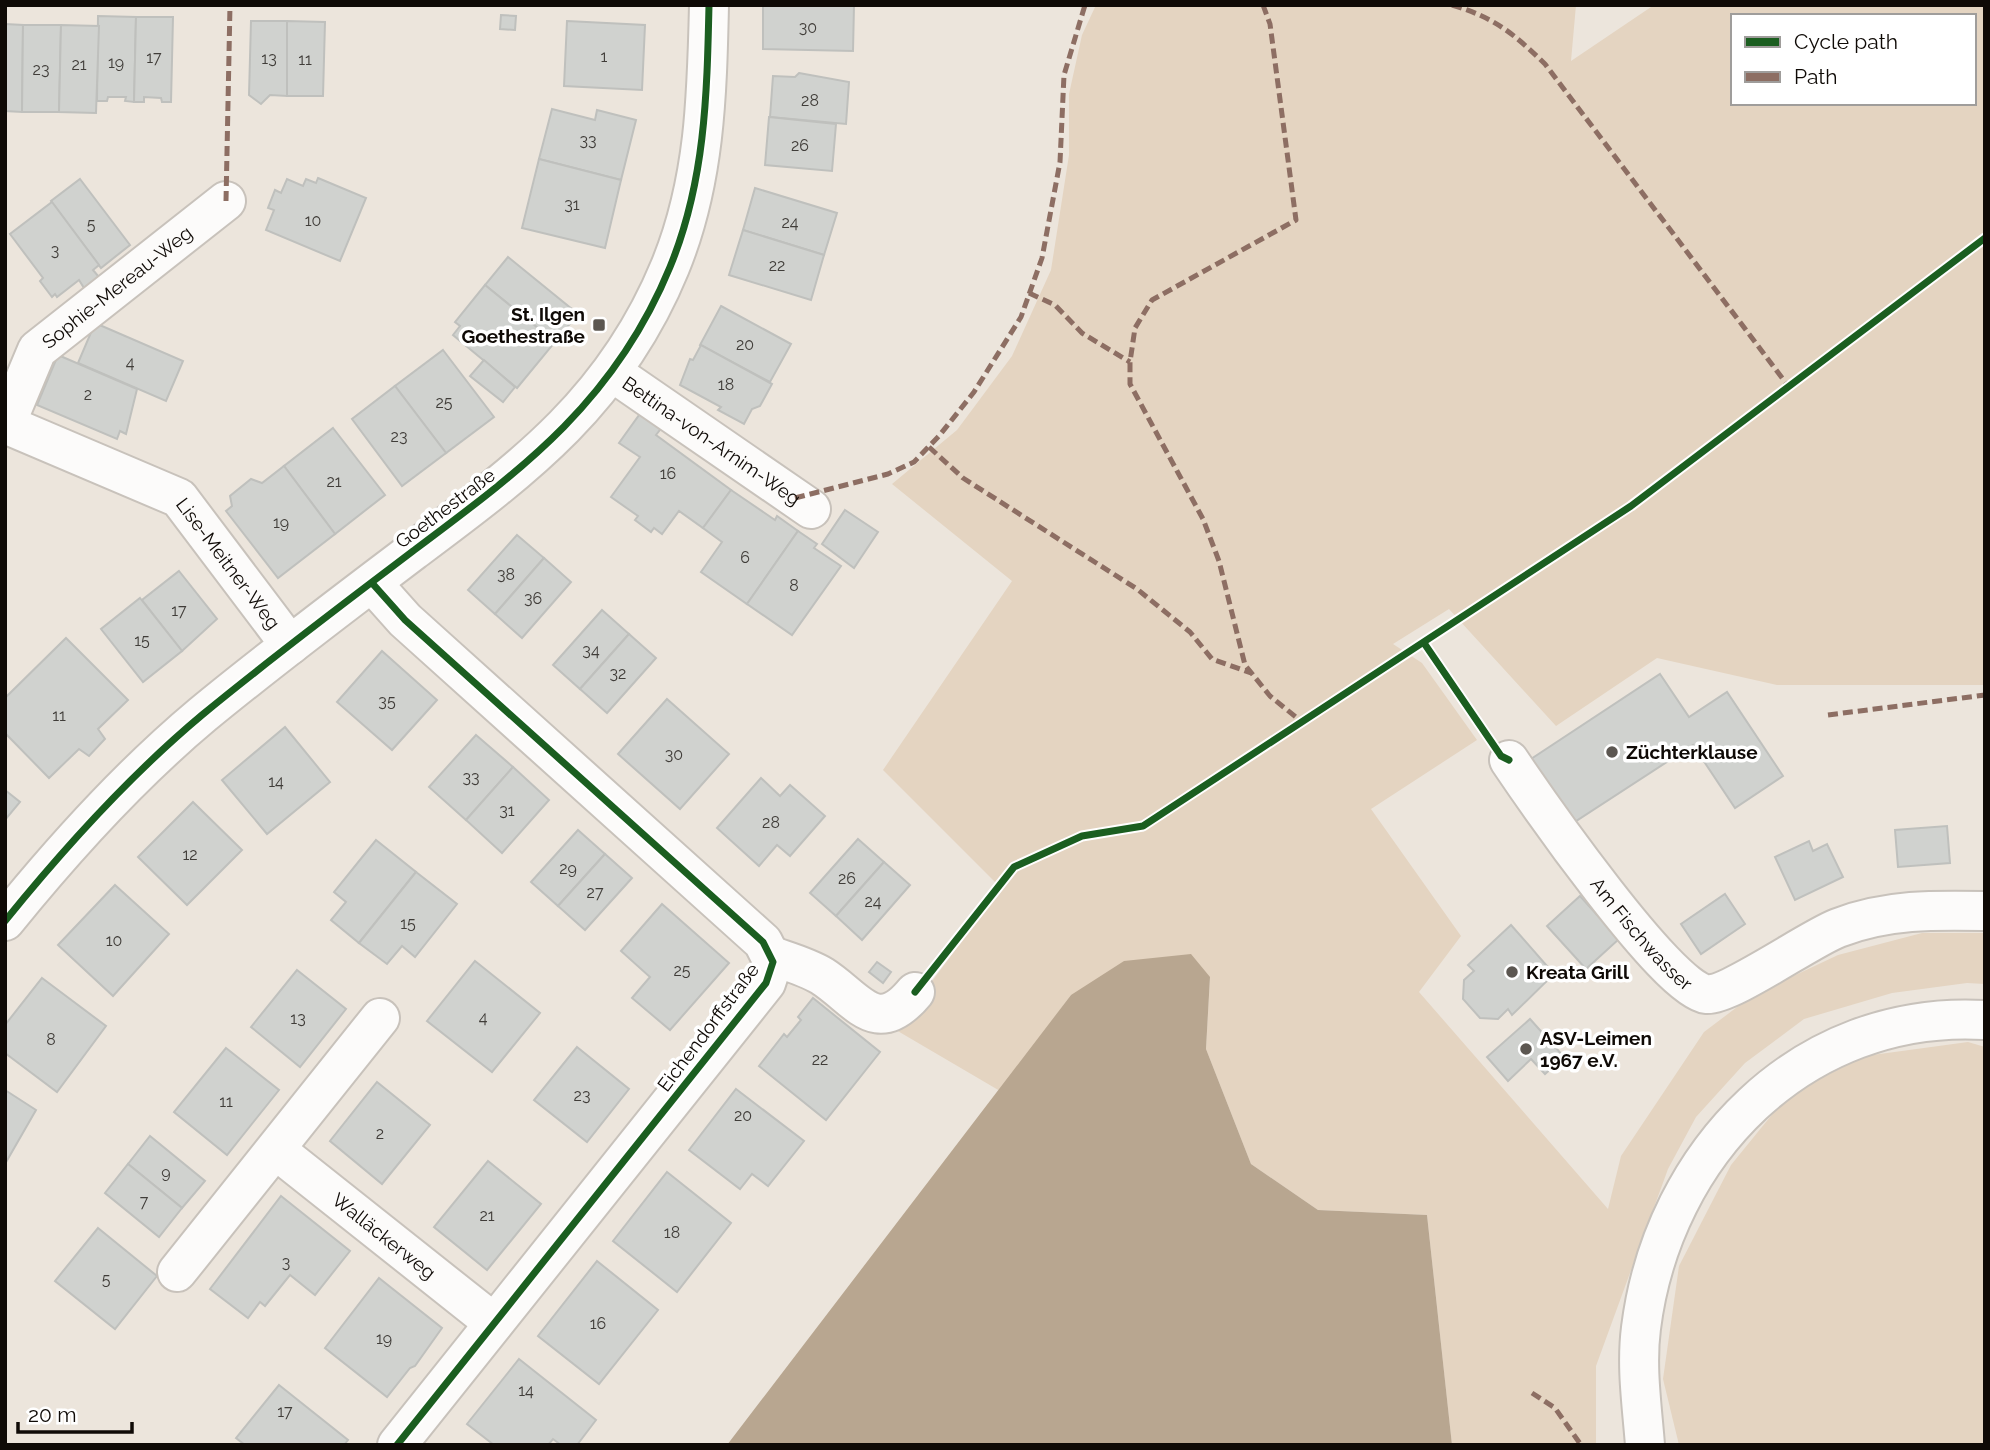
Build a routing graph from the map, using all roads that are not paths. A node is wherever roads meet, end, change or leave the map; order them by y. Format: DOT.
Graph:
graph roads {
  1 [pos="709,5"];
  2 [pos="226,201"];
  3 [pos="612,372"];
  4 [pos="5,424"];
  5 [pos="811,509"];
  6 [pos="372,583"];
  7 [pos="290,645"];
  8 [pos="1509,761"];
  9 [pos="1985,911"];
  10 [pos="5,921"];
  11 [pos="772,956"];
  12 [pos="915,992"];
  13 [pos="380,1018"];
  14 [pos="1985,1020"];
  15 [pos="276,1150"];
  16 [pos="177,1272"];
  17 [pos="494,1324"];
  18 [pos="1639,1365"];
  19 [pos="397,1445"];
  20 [pos="1646,1445"];
  21 [pos="1664,1445"];
  1 -- 3 [label="street, Goethestraße"];
  2 -- 4 [label="street, Sophie-Mereau-Weg"];
  3 -- 5 [label="street, Bettina-von-Arnim-Weg"];
  3 -- 6 [label="street, Goethestraße"];
  4 -- 7 [label="street, Lise-Meitner-Weg"];
  6 -- 7 [label="street, Goethestraße"];
  6 -- 11 [label="street, Eichendorffstraße"];
  7 -- 10 [label="street, Goethestraße"];
  8 -- 9 [label="street, Am Fischwasser"];
  11 -- 12 [label="street, Eichendorffstraße"];
  11 -- 17 [label="street, Eichendorffstraße"];
  13 -- 15 [label="street"];
  14 -- 18 [label="street"];
  15 -- 16 [label="street"];
  15 -- 17 [label="street, Walläckerweg"];
  17 -- 19 [label="street, Eichendorffstraße"];
  18 -- 20 [label="street"];
  18 -- 21 [label="street"];
}
